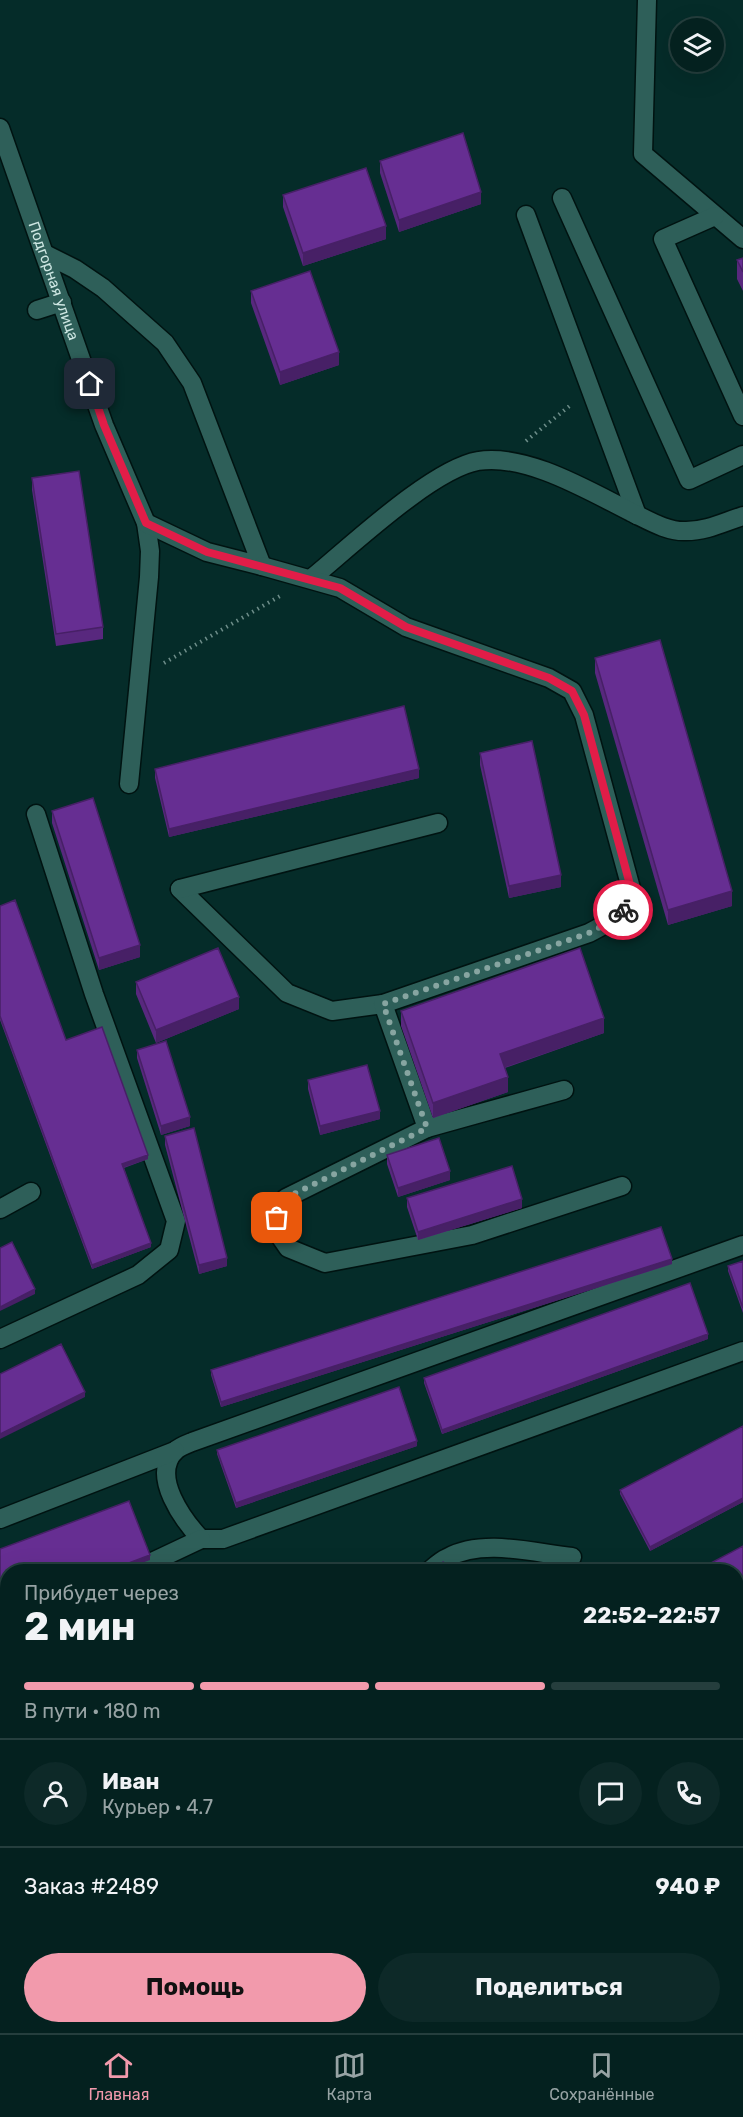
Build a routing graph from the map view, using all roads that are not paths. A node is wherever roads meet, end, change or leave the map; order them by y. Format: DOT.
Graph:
graph roads {
  1 [pos="647,0"];
  2 [pos="0,128"];
  3 [pos="562,198"];
  4 [pos="526,215"];
  5 [pos="715,216"];
  6 [pos="743,239"];
  7 [pos="45,254"];
  8 [pos="62,302"];
  9 [pos="37,310"];
  10 [pos="743,416"];
  11 [pos="743,455"];
  12 [pos="637,515"];
  13 [pos="743,516"];
  14 [pos="146,523"];
  15 [pos="262,566"];
  16 [pos="312,578"];
  17 [pos="129,784"];
  18 [pos="36,814"];
  19 [pos="438,823"];
  20 [pos="383,1004"];
  21 [pos="564,1090"];
  22 [pos="427,1128"];
  23 [pos="622,1186"];
  24 [pos="31,1192"];
  25 [pos="0,1209"];
  26 [pos="743,1245"];
  27 [pos="0,1339"];
  28 [pos="743,1351"];
  29 [pos="175,1451"];
  30 [pos="0,1519"];
  31 [pos="201,1539"];
  32 [pos="572,1557"];
  33 [pos="148,1564"];
  34 [pos="439,1564"];
  1 -- 5 [label="street"];
  2 -- 7 [label="street, Подгорная улица"];
  3 -- 11 [label="street"];
  4 -- 12 [label="street"];
  5 -- 6 [label="street"];
  5 -- 10 [label="street"];
  7 -- 8 [label="street, Подгорная улица"];
  7 -- 15 [label="street"];
  8 -- 9 [label="street"];
  8 -- 14 [label="street, Подгорная улица"];
  12 -- 13 [label="street"];
  12 -- 16 [label="street"];
  14 -- 15 [label="street"];
  14 -- 17 [label="street, Подгорная улица"];
  15 -- 16 [label="street"];
  16 -- 20 [label="street"];
  18 -- 27 [label="street"];
  19 -- 20 [label="street"];
  20 -- 22 [label="street"];
  21 -- 22 [label="street"];
  22 -- 23 [label="street"];
  24 -- 25 [label="street"];
  26 -- 29 [label="street"];
  28 -- 31 [label="street"];
  29 -- 30 [label="street"];
  29 -- 31 [label="street"];
  31 -- 33 [label="street"];
  32 -- 34 [label="street"];
}
